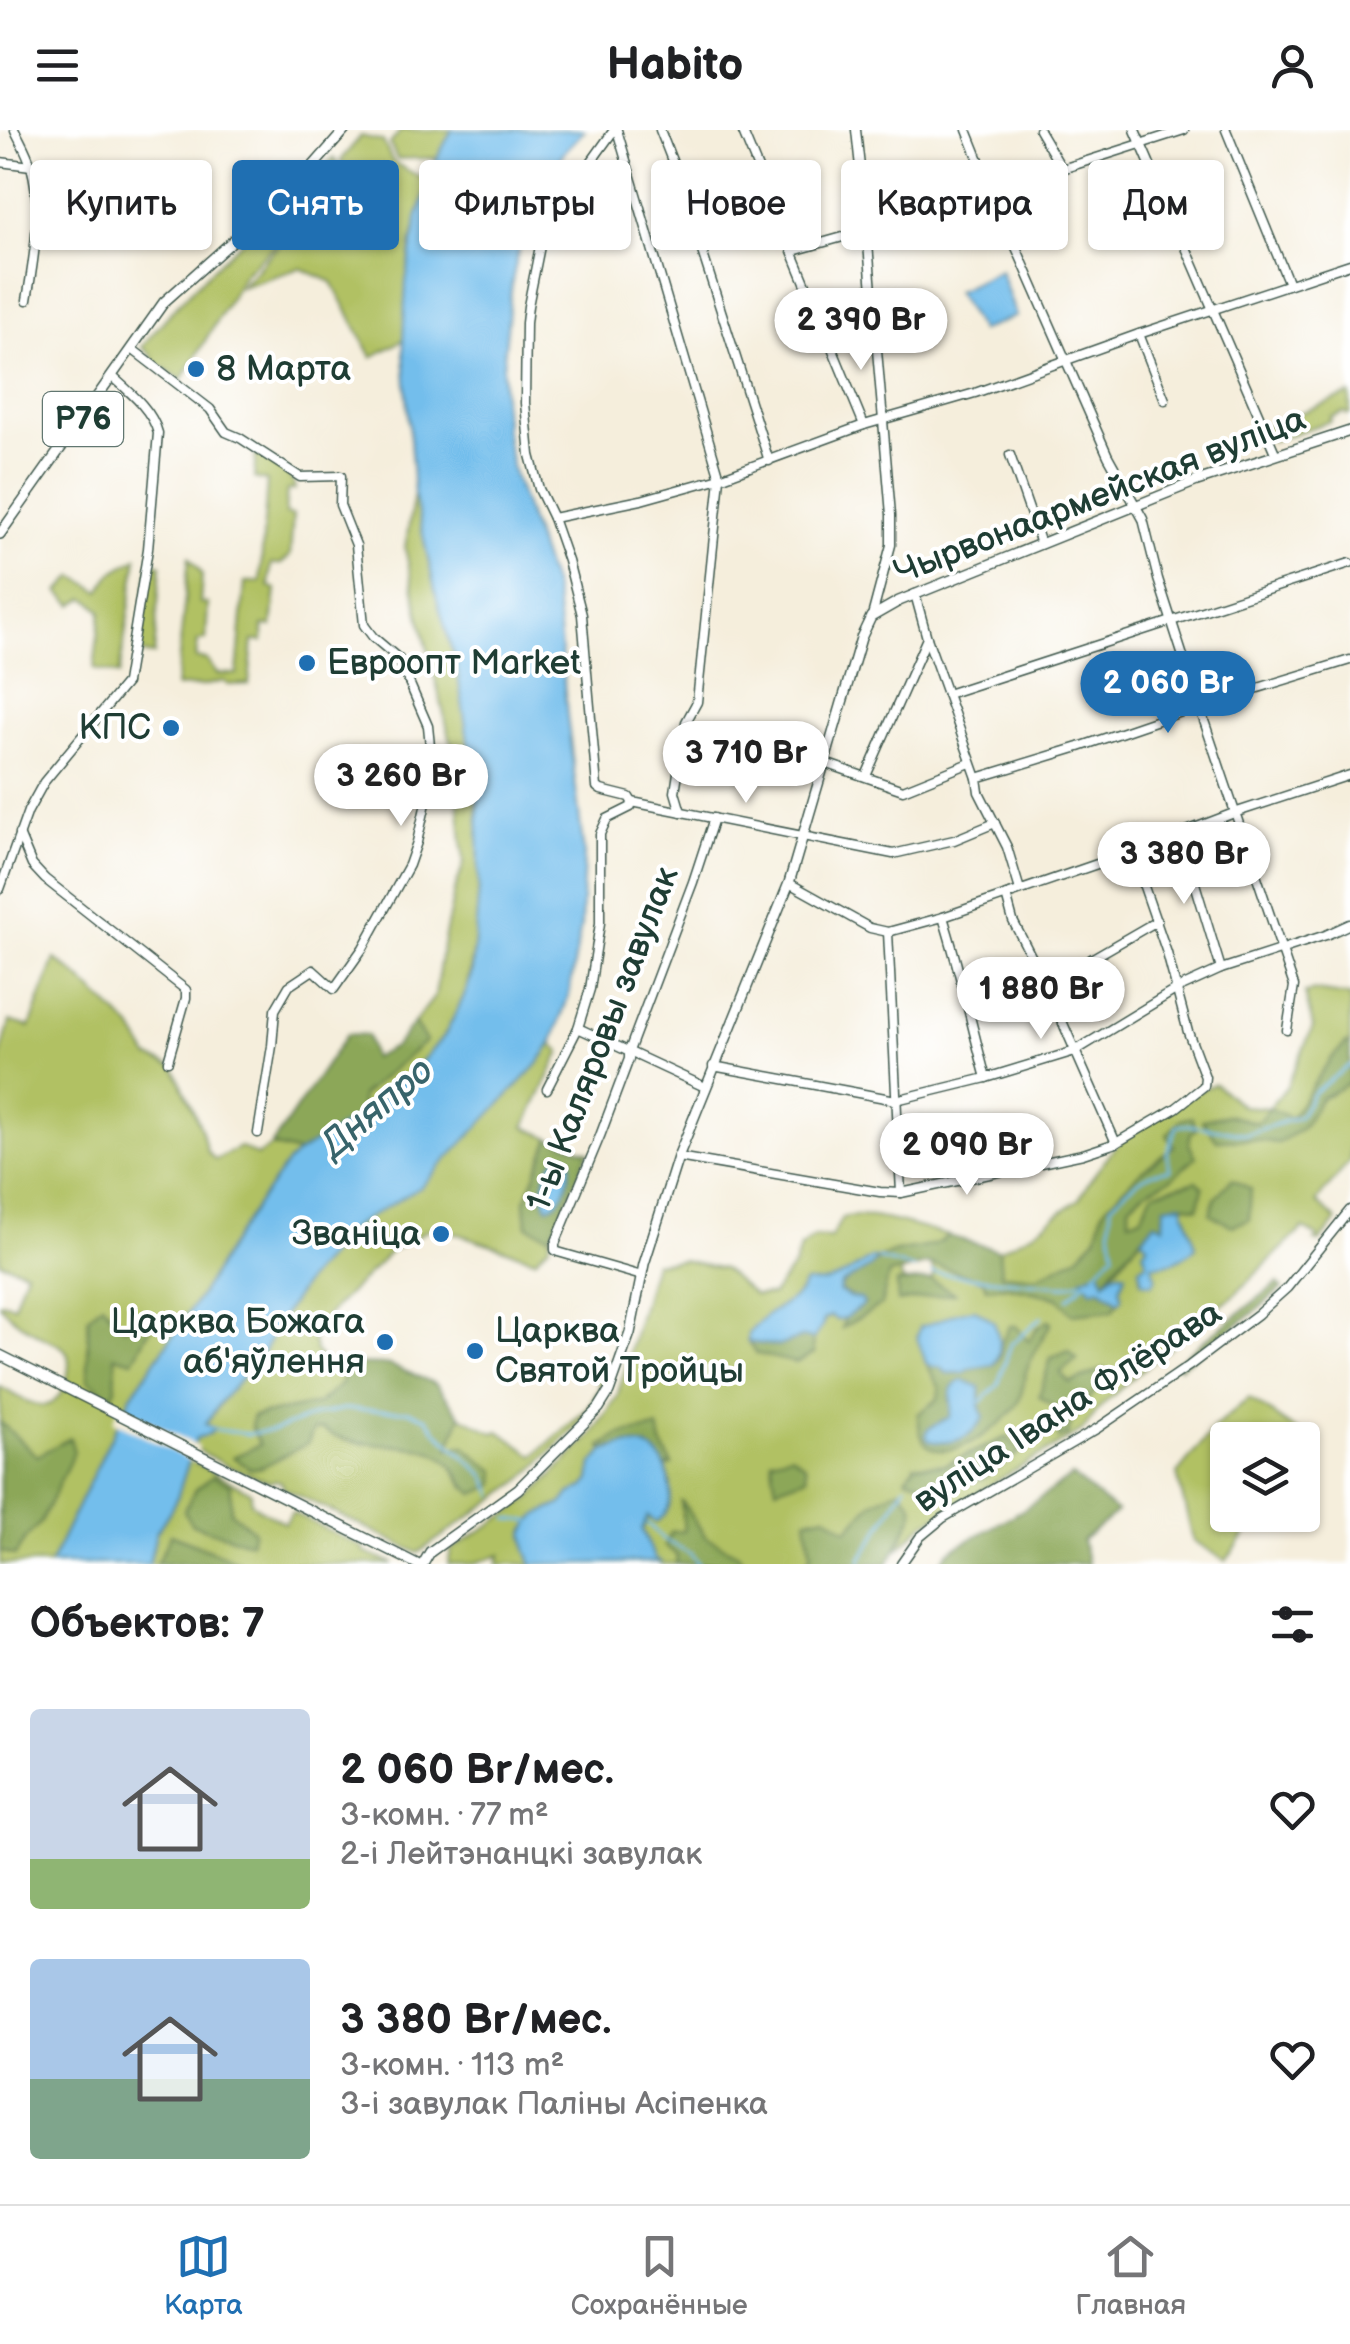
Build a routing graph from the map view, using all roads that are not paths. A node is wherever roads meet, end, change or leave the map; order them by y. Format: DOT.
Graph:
graph roads {
  1 [pos="14,130"];
  2 [pos="345,130"];
  3 [pos="616,130"];
  4 [pos="660,130"];
  5 [pos="742,130"];
  6 [pos="856,130"];
  7 [pos="967,130"];
  8 [pos="1039,130"];
  9 [pos="1135,130"];
  10 [pos="1184,130"];
  11 [pos="1226,130"];
  12 [pos="1140,144"];
  13 [pos="859,160"];
  14 [pos="979,160"];
  15 [pos="1057,160"];
  16 [pos="0,162"];
  17 [pos="30,164"];
  18 [pos="30,166"];
  19 [pos="1068,167"];
  20 [pos="841,239"];
  21 [pos="34,250"];
  22 [pos="869,250"];
  23 [pos="1016,250"];
  24 [pos="792,252"];
  25 [pos="1350,264"];
  26 [pos="1290,284"];
  27 [pos="26,300"];
  28 [pos="1214,310"];
  29 [pos="1139,334"];
  30 [pos="132,349"];
  31 [pos="1066,362"];
  32 [pos="113,377"];
  33 [pos="1165,400"];
  34 [pos="884,420"];
  35 [pos="864,425"];
  36 [pos="1350,432"];
  37 [pos="1010,454"];
  38 [pos="1276,455"];
  39 [pos="769,461"];
  40 [pos="720,478"];
  41 [pos="1135,505"];
  42 [pos="553,518"];
  43 [pos="0,534"];
  44 [pos="1042,544"];
  45 [pos="1350,563"];
  46 [pos="915,594"];
  47 [pos="872,617"];
  48 [pos="1172,622"];
  49 [pos="927,638"];
  50 [pos="1350,660"];
  51 [pos="947,694"];
  52 [pos="1199,706"];
  53 [pos="825,763"];
  54 [pos="970,763"];
  55 [pos="1350,775"];
  56 [pos="866,776"];
  57 [pos="976,778"];
  58 [pos="632,802"];
  59 [pos="681,812"];
  60 [pos="1234,814"];
  61 [pos="714,818"];
  62 [pos="995,824"];
  63 [pos="19,834"];
  64 [pos="1180,834"];
  65 [pos="803,837"];
  66 [pos="1132,852"];
  67 [pos="789,884"];
  68 [pos="0,889"];
  69 [pos="1020,890"];
  70 [pos="1006,895"];
  71 [pos="943,917"];
  72 [pos="1157,921"];
  73 [pos="1350,924"];
  74 [pos="888,932"];
  75 [pos="1283,949"];
  76 [pos="1222,969"];
  77 [pos="1046,985"];
  78 [pos="1177,990"];
  79 [pos="578,1028"];
  80 [pos="1287,1030"];
  81 [pos="629,1051"];
  82 [pos="1075,1051"];
  83 [pos="168,1062"];
  84 [pos="713,1066"];
  85 [pos="986,1078"];
  86 [pos="705,1087"];
  87 [pos="547,1089"];
  88 [pos="896,1100"];
  89 [pos="258,1133"];
  90 [pos="1116,1144"];
  91 [pos="678,1157"];
  92 [pos="901,1193"];
  93 [pos="1350,1210"];
  94 [pos="642,1276"];
  95 [pos="0,1354"];
  96 [pos="420,1564"];
  97 [pos="901,1564"];
  1 -- 17 [label="street"];
  2 -- 30 [label="main road, Р76"];
  3 -- 40 [label="street"];
  3 -- 42 [label="street"];
  4 -- 39 [label="street"];
  5 -- 24 [label="street"];
  6 -- 13 [label="street"];
  7 -- 14 [label="street"];
  8 -- 15 [label="street"];
  9 -- 12 [label="street"];
  10 -- 12 [label="street"];
  11 -- 26 [label="street"];
  12 -- 19 [label="street"];
  12 -- 28 [label="street"];
  16 -- 18 [label="street"];
  20 -- 24 [label="street"];
  21 -- 27 [label="street"];
  22 -- 34 [label="street"];
  23 -- 31 [label="street"];
  24 -- 35 [label="street"];
  25 -- 26 [label="street"];
  26 -- 28 [label="street"];
  28 -- 29 [label="street"];
  28 -- 38 [label="street"];
  29 -- 31 [label="street"];
  29 -- 33 [label="street"];
  30 -- 32 [label="main road, Р76"];
  30 -- 89 [label="street"];
  31 -- 34 [label="street"];
  31 -- 41 [label="street"];
  32 -- 43 [label="main road, Р76"];
  32 -- 63 [label="street"];
  34 -- 35 [label="street"];
  34 -- 47 [label="street"];
  35 -- 39 [label="street"];
  36 -- 38 [label="main road, Чырвонаармейская вуліца"];
  37 -- 44 [label="street"];
  38 -- 41 [label="main road, Чырвонаармейская вуліца"];
  39 -- 40 [label="street"];
  40 -- 42 [label="street"];
  40 -- 59 [label="street"];
  41 -- 44 [label="main road, Чырвонаармейская вуліца"];
  41 -- 48 [label="street"];
  42 -- 58 [label="street"];
  44 -- 46 [label="main road, Чырвонаармейская вуліца"];
  45 -- 48 [label="street"];
  46 -- 47 [label="main road, Чырвонаармейская вуліца"];
  46 -- 49 [label="street"];
  47 -- 53 [label="main road"];
  48 -- 51 [label="street"];
  48 -- 52 [label="street"];
  49 -- 51 [label="street"];
  49 -- 56 [label="street"];
  50 -- 52 [label="street"];
  51 -- 54 [label="street"];
  52 -- 57 [label="street"];
  52 -- 60 [label="street"];
  53 -- 56 [label="street"];
  53 -- 65 [label="main road"];
  54 -- 56 [label="street"];
  54 -- 57 [label="street"];
  55 -- 60 [label="street"];
  57 -- 62 [label="street"];
  58 -- 59 [label="street"];
  58 -- 79 [label="street"];
  59 -- 61 [label="street"];
  60 -- 64 [label="street"];
  60 -- 75 [label="street"];
  61 -- 65 [label="street"];
  61 -- 81 [label="street, 1-ы Каляровы завулак"];
  62 -- 65 [label="street"];
  62 -- 69 [label="street"];
  63 -- 68 [label="street"];
  63 -- 83 [label="street"];
  64 -- 66 [label="street"];
  64 -- 76 [label="street"];
  65 -- 67 [label="main road"];
  66 -- 69 [label="street"];
  66 -- 72 [label="street"];
  67 -- 74 [label="street"];
  67 -- 84 [label="main road"];
  69 -- 70 [label="street"];
  70 -- 71 [label="street"];
  70 -- 77 [label="street"];
  71 -- 74 [label="street"];
  71 -- 85 [label="street"];
  72 -- 77 [label="street"];
  72 -- 78 [label="street"];
  73 -- 75 [label="street"];
  74 -- 88 [label="street"];
  75 -- 76 [label="street"];
  75 -- 80 [label="street"];
  76 -- 78 [label="street"];
  77 -- 82 [label="street"];
  78 -- 82 [label="street"];
  78 -- 90 [label="street"];
  79 -- 81 [label="street"];
  79 -- 87 [label="street"];
  81 -- 86 [label="street"];
  81 -- 94 [label="street, 1-ы Каляровы завулак"];
  82 -- 85 [label="street"];
  82 -- 90 [label="street"];
  84 -- 86 [label="main road"];
  84 -- 88 [label="street"];
  85 -- 88 [label="street"];
  86 -- 91 [label="main road"];
  88 -- 92 [label="street"];
  90 -- 92 [label="street"];
  91 -- 92 [label="street"];
  91 -- 94 [label="main road"];
  93 -- 97 [label="street, вуліца Івана Флёрава"];
  94 -- 96 [label="main road"];
  95 -- 96 [label="main road"];
}
